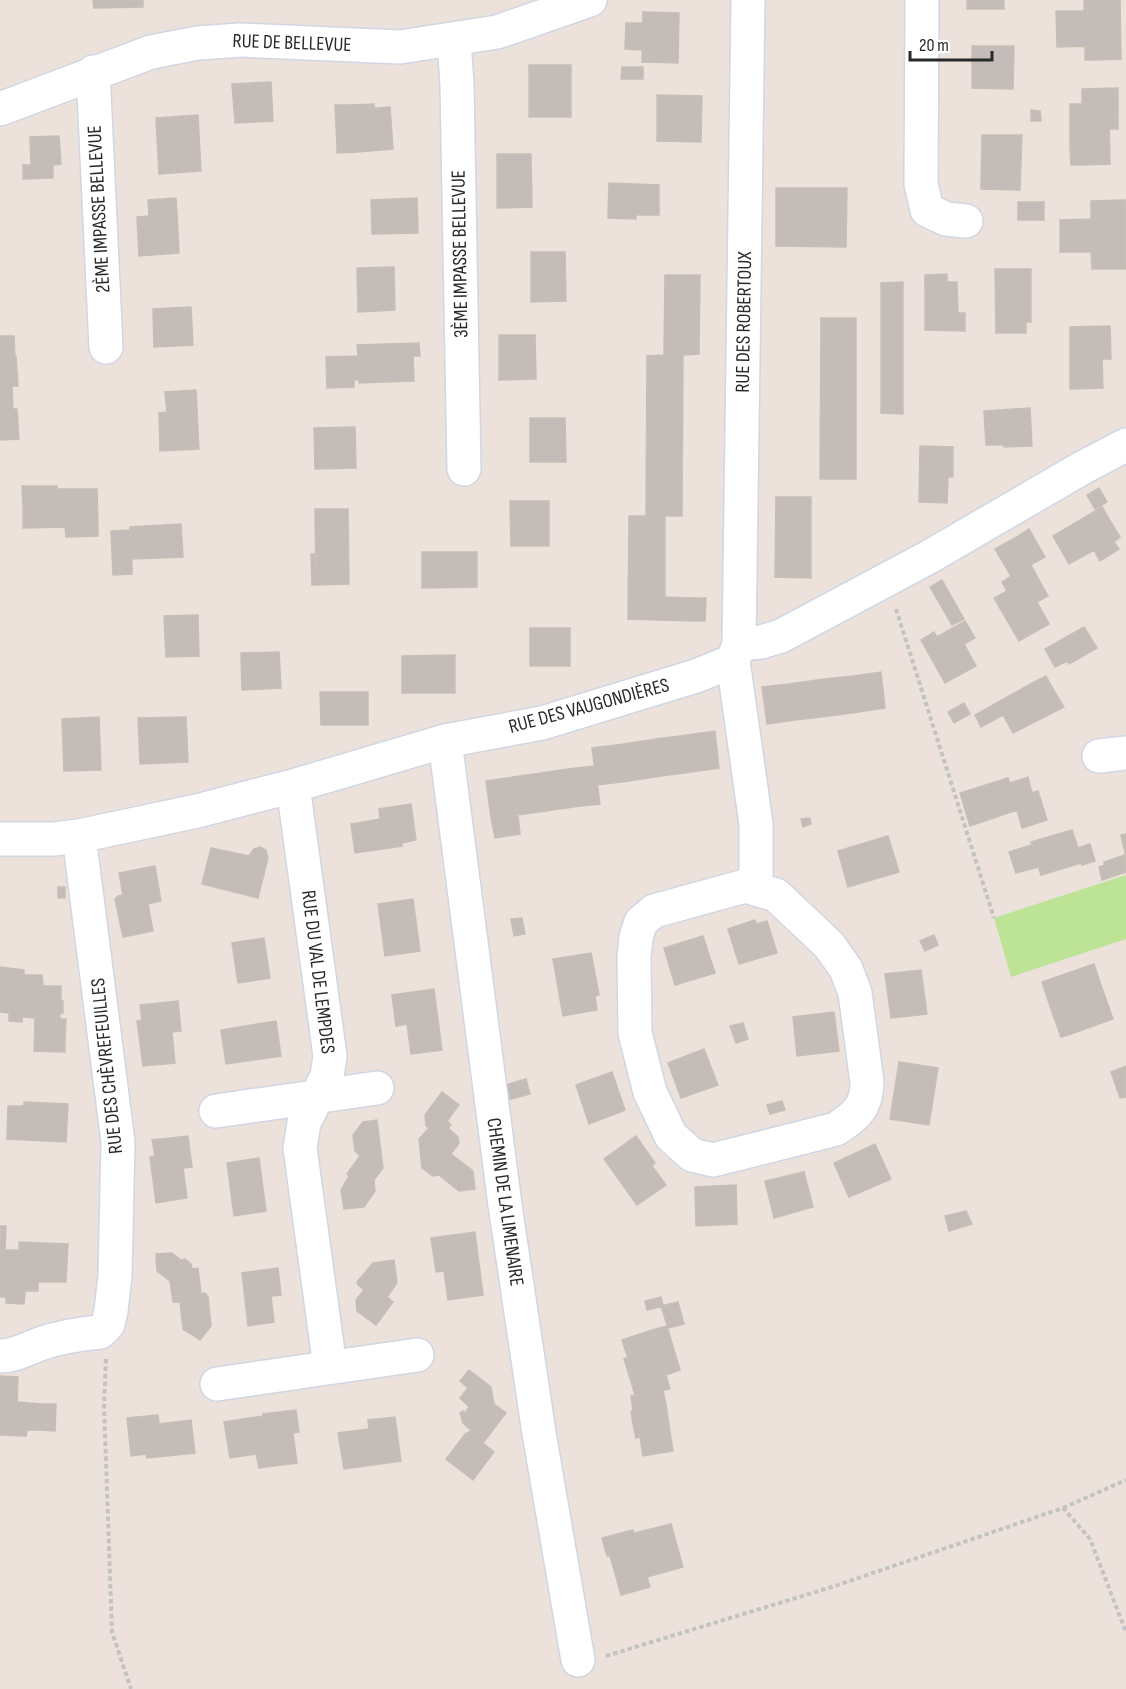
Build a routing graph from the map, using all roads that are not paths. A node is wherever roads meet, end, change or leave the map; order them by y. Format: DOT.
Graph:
graph roads {
  1 [pos="590,0"];
  2 [pos="748,0"];
  3 [pos="922,0"];
  4 [pos="454,40"];
  5 [pos="93,72"];
  6 [pos="0,109"];
  7 [pos="966,221"];
  8 [pos="106,347"];
  9 [pos="1126,445"];
  10 [pos="464,469"];
  11 [pos="736,652"];
  12 [pos="445,741"];
  13 [pos="293,786"];
  14 [pos="79,836"];
  15 [pos="0,839"];
  16 [pos="756,888"];
  17 [pos="377,1088"];
  18 [pos="319,1096"];
  19 [pos="216,1111"];
  20 [pos="417,1355"];
  21 [pos="0,1356"];
  22 [pos="330,1367"];
  23 [pos="217,1384"];
  24 [pos="578,1660"];
  1 -- 4 [label="street, RUE DE BELLEVUE"];
  2 -- 11 [label="street, RUE DES ROBERTOUX"];
  3 -- 7 [label="street"];
  4 -- 5 [label="street, RUE DE BELLEVUE"];
  4 -- 10 [label="street, 3ÈME IMPASSE BELLEVUE"];
  5 -- 6 [label="street, RUE DE BELLEVUE"];
  5 -- 8 [label="street, 2ÈME IMPASSE BELLEVUE"];
  9 -- 11 [label="street, RUE DES VAUGONDIÈRES"];
  11 -- 12 [label="street, RUE DES VAUGONDIÈRES"];
  11 -- 16 [label="street, RUE DES ROBERTOUX"];
  12 -- 13 [label="street, RUE DES VAUGONDIÈRES"];
  12 -- 24 [label="street, CHEMIN DE LA LIMENAIRE"];
  13 -- 14 [label="street, RUE DES VAUGONDIÈRES"];
  13 -- 18 [label="street, RUE DU VAL DE LEMPDES"];
  14 -- 15 [label="street, RUE DES VAUGONDIÈRES"];
  14 -- 21 [label="street, RUE DES CHÈVREFEUILLES"];
  16 -- 16 [label="street"];
  17 -- 18 [label="street"];
  18 -- 19 [label="street"];
  18 -- 22 [label="street, RUE DU VAL DE LEMPDES"];
  20 -- 22 [label="street"];
  22 -- 23 [label="street"];
}
